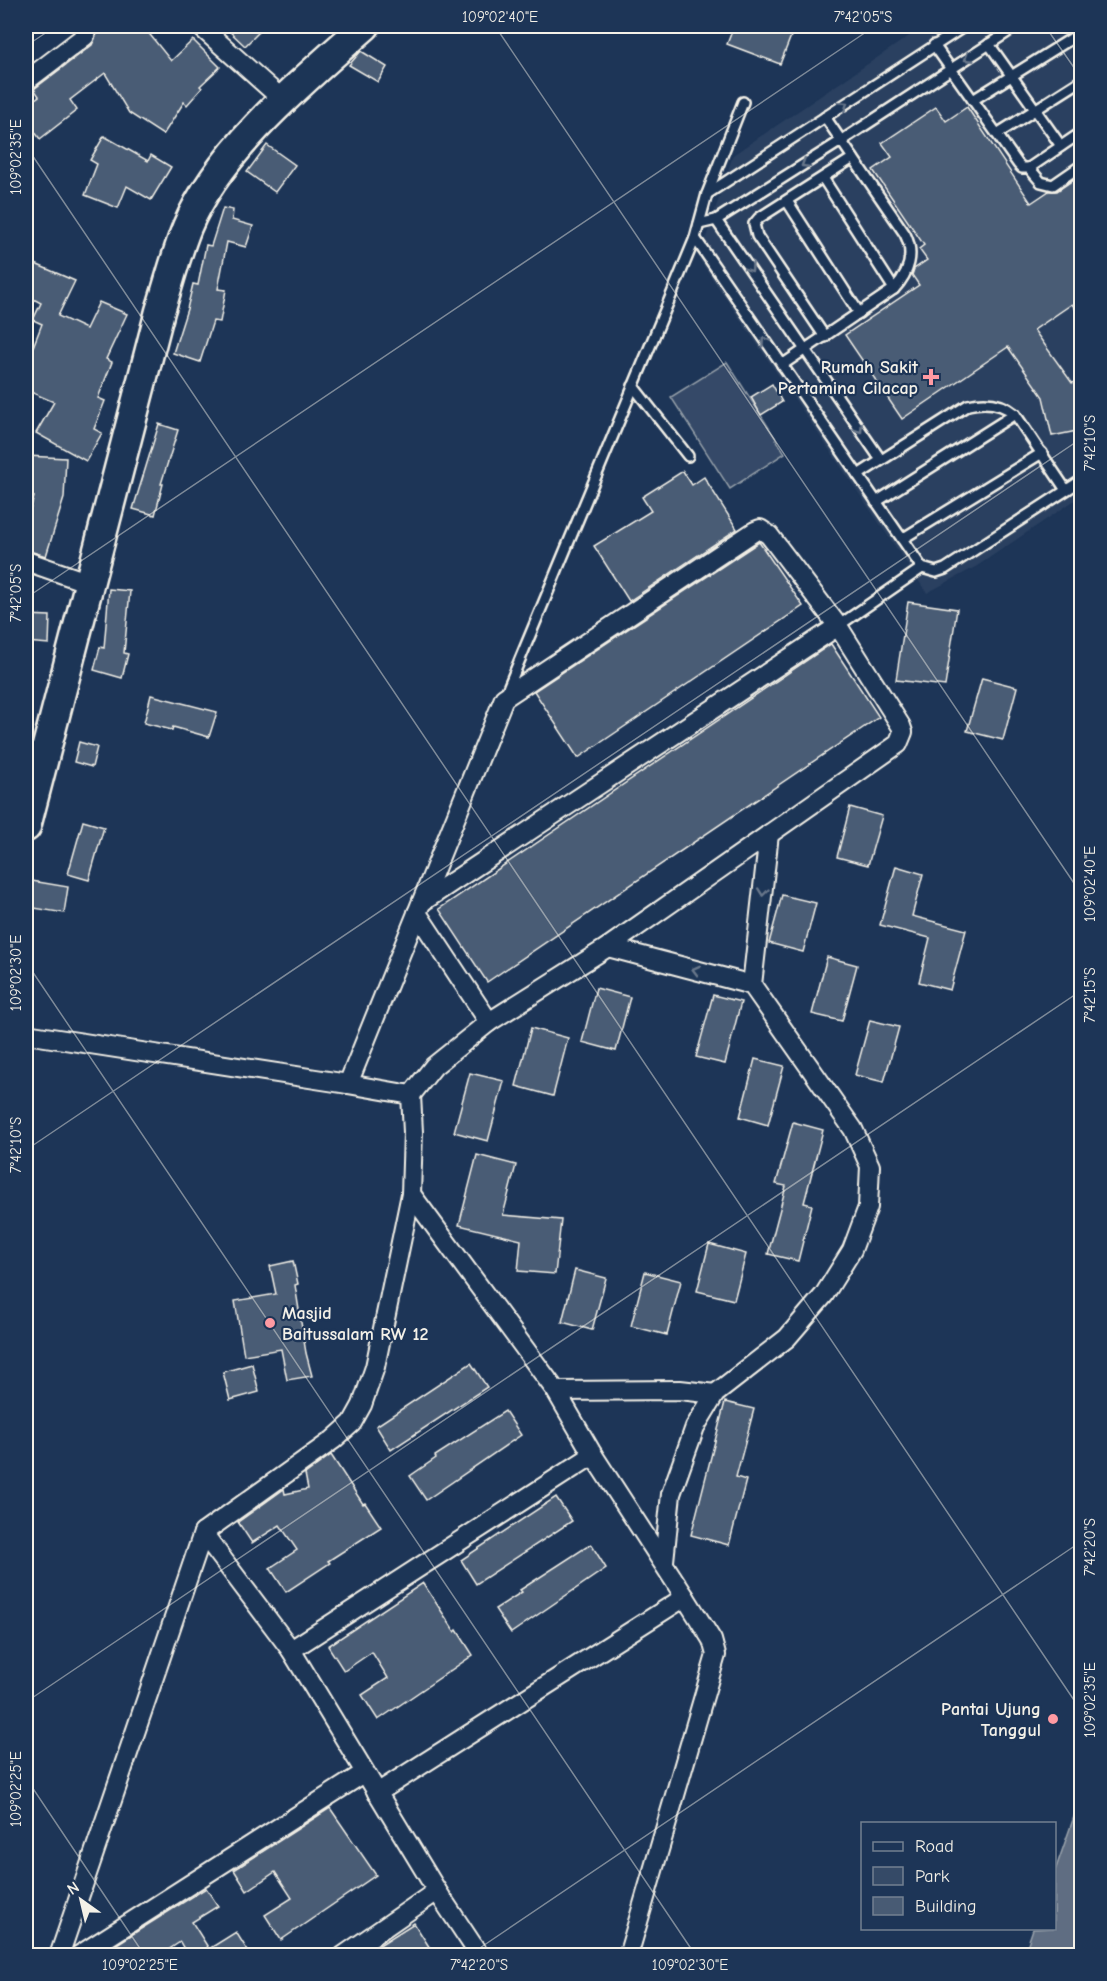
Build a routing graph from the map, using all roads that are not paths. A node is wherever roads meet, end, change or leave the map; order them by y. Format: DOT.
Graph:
graph roads {
  1 [pos="83,26"];
  2 [pos="200,26"];
  3 [pos="365,26"];
  4 [pos="965,26"];
  5 [pos="1017,26"];
  6 [pos="1082,32"];
  7 [pos="989,44"];
  8 [pos="934,45"];
  9 [pos="952,68"];
  10 [pos="1011,76"];
  11 [pos="1082,80"];
  12 [pos="26,81"];
  13 [pos="283,100"];
  14 [pos="973,100"];
  15 [pos="743,102"];
  16 [pos="1035,109"];
  17 [pos="825,117"];
  18 [pos="1082,132"];
  19 [pos="997,134"];
  20 [pos="841,141"];
  21 [pos="1061,146"];
  22 [pos="852,158"];
  23 [pos="1082,165"];
  24 [pos="1029,168"];
  25 [pos="823,178"];
  26 [pos="707,194"];
  27 [pos="787,201"];
  28 [pos="716,220"];
  29 [pos="699,224"];
  30 [pos="695,238"];
  31 [pos="894,289"];
  32 [pos="859,313"];
  33 [pos="825,337"];
  34 [pos="806,350"];
  35 [pos="782,365"];
  36 [pos="633,387"];
  37 [pos="1015,414"];
  38 [pos="1042,453"];
  39 [pos="688,456"];
  40 [pos="881,460"];
  41 [pos="858,476"];
  42 [pos="1082,480"];
  43 [pos="1066,490"];
  44 [pos="876,502"];
  45 [pos="902,539"];
  46 [pos="26,561"];
  47 [pos="922,568"];
  48 [pos="89,583"];
  49 [pos="838,626"];
  50 [pos="504,698"];
  51 [pos="26,827"];
  52 [pos="769,834"];
  53 [pos="419,907"];
  54 [pos="608,947"];
  55 [pos="752,985"];
  56 [pos="489,1023"];
  57 [pos="26,1034"];
  58 [pos="348,1084"];
  59 [pos="411,1095"];
  60 [pos="411,1194"];
  61 [pos="555,1391"];
  62 [pos="715,1394"];
  63 [pos="593,1455"];
  64 [pos="203,1533"];
  65 [pos="664,1561"];
  66 [pos="685,1596"];
  67 [pos="291,1650"];
  68 [pos="364,1773"];
  69 [pos="377,1793"];
  70 [pos="437,1892"];
  71 [pos="59,1956"];
  72 [pos="78,1956"];
  73 [pos="343,1956"];
  74 [pos="480,1956"];
  75 [pos="628,1956"];
  1 -- 12 [label="street"];
  2 -- 13 [label="street"];
  3 -- 13 [label="highway"];
  4 -- 8 [label="lane"];
  5 -- 7 [label="lane"];
  6 -- 10 [label="lane"];
  7 -- 9 [label="lane, one-way"];
  7 -- 10 [label="lane"];
  8 -- 9 [label="lane"];
  17 -- 8 [label="lane, one-way"];
  9 -- 14 [label="lane"];
  9 -- 20 [label="lane"];
  10 -- 14 [label="lane"];
  10 -- 16 [label="lane"];
  11 -- 16 [label="lane"];
  13 -- 48 [label="highway"];
  14 -- 19 [label="lane"];
  15 -- 26 [label="lane"];
  16 -- 19 [label="lane"];
  16 -- 21 [label="lane"];
  17 -- 20 [label="lane"];
  17 -- 26 [label="lane"];
  18 -- 21 [label="lane"];
  19 -- 24 [label="lane"];
  20 -- 22 [label="lane"];
  20 -- 28 [label="lane, one-way"];
  21 -- 24 [label="lane"];
  22 -- 25 [label="lane"];
  22 -- 31 [label="lane"];
  23 -- 24 [label="lane"];
  25 -- 27 [label="lane"];
  25 -- 31 [label="lane"];
  26 -- 29 [label="lane"];
  27 -- 32 [label="lane"];
  27 -- 33 [label="lane"];
  28 -- 29 [label="lane"];
  28 -- 34 [label="lane, one-way"];
  29 -- 30 [label="lane"];
  35 -- 30 [label="lane, one-way"];
  30 -- 36 [label="lane"];
  31 -- 32 [label="lane"];
  32 -- 33 [label="lane"];
  33 -- 34 [label="lane"];
  34 -- 35 [label="lane"];
  34 -- 40 [label="lane, one-way"];
  35 -- 41 [label="lane"];
  36 -- 39 [label="lane"];
  36 -- 50 [label="lane"];
  37 -- 38 [label="lane"];
  37 -- 40 [label="lane"];
  37 -- 44 [label="lane"];
  38 -- 43 [label="lane"];
  38 -- 45 [label="lane"];
  40 -- 41 [label="lane"];
  41 -- 44 [label="lane"];
  42 -- 43 [label="lane"];
  43 -- 47 [label="lane"];
  44 -- 45 [label="lane"];
  45 -- 47 [label="lane"];
  46 -- 48 [label="street"];
  47 -- 49 [label="lane"];
  48 -- 51 [label="highway"];
  49 -- 50 [label="street"];
  49 -- 52 [label="street"];
  49 -- 53 [label="street"];
  50 -- 53 [label="street"];
  52 -- 54 [label="street"];
  52 -- 55 [label="street, one-way"];
  53 -- 56 [label="street"];
  53 -- 58 [label="street"];
  55 -- 54 [label="street, one-way"];
  54 -- 56 [label="street"];
  55 -- 62 [label="street"];
  56 -- 59 [label="street"];
  57 -- 58 [label="street"];
  58 -- 59 [label="street"];
  59 -- 60 [label="street"];
  60 -- 61 [label="street"];
  60 -- 64 [label="street"];
  61 -- 62 [label="street"];
  61 -- 63 [label="street"];
  62 -- 65 [label="street"];
  63 -- 65 [label="street"];
  63 -- 67 [label="street"];
  64 -- 67 [label="street"];
  64 -- 71 [label="street"];
  65 -- 66 [label="street"];
  66 -- 69 [label="street"];
  66 -- 75 [label="street"];
  67 -- 68 [label="street"];
  68 -- 69 [label="street"];
  68 -- 72 [label="street"];
  69 -- 70 [label="street"];
  70 -- 73 [label="street"];
  70 -- 74 [label="street"];
}
